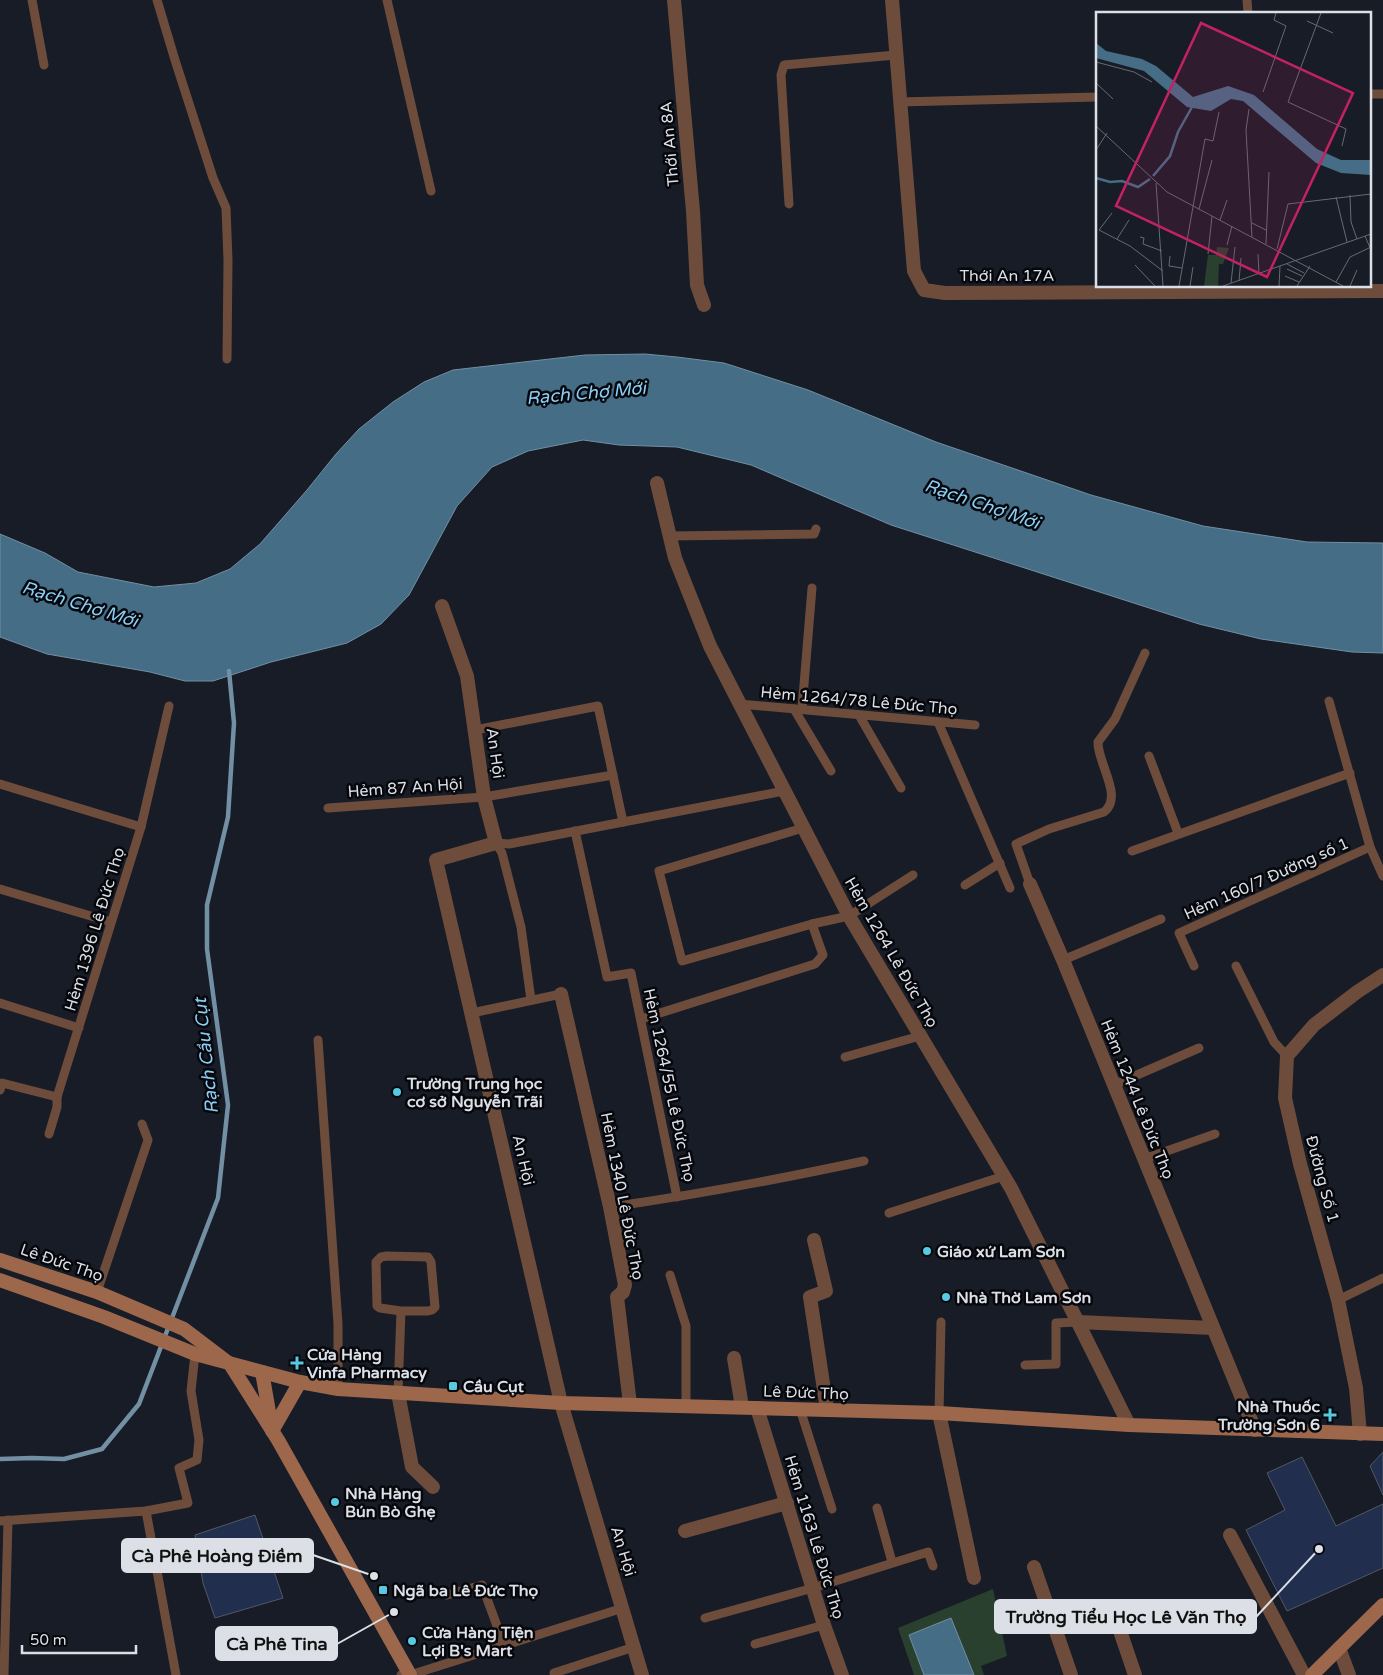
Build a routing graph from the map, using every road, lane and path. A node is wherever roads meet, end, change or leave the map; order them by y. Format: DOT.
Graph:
graph roads {
  1 [pos="32,0"];
  2 [pos="158,0"];
  3 [pos="387,0"];
  4 [pos="674,0"];
  5 [pos="892,0"];
  6 [pos="896,55"];
  7 [pos="44,65"];
  8 [pos="1370,94"];
  9 [pos="1383,94"];
  10 [pos="1096,97"];
  11 [pos="899,102"];
  12 [pos="431,191"];
  13 [pos="789,204"];
  14 [pos="1383,291"];
  15 [pos="704,305"];
  16 [pos="227,359"];
  17 [pos="657,483"];
  18 [pos="816,529"];
  19 [pos="670,536"];
  20 [pos="812,588"];
  21 [pos="442,606"];
  22 [pos="1146,653"];
  23 [pos="1329,701"];
  24 [pos="740,704"];
  25 [pos="169,706"];
  26 [pos="798,709"];
  27 [pos="859,715"];
  28 [pos="938,722"];
  29 [pos="975,725"];
  30 [pos="475,730"];
  31 [pos="1149,756"];
  32 [pos="831,771"];
  33 [pos="1350,774"];
  34 [pos="613,775"];
  35 [pos="0,784"];
  36 [pos="901,788"];
  37 [pos="784,791"];
  38 [pos="484,797"];
  39 [pos="328,808"];
  40 [pos="623,822"];
  41 [pos="141,827"];
  42 [pos="803,828"];
  43 [pos="575,831"];
  44 [pos="1178,833"];
  45 [pos="496,843"];
  46 [pos="1370,847"];
  47 [pos="1132,851"];
  48 [pos="1000,863"];
  49 [pos="913,875"];
  50 [pos="1383,876"];
  51 [pos="965,884"];
  52 [pos="1030,884"];
  53 [pos="1010,888"];
  54 [pos="0,889"];
  55 [pos="849,916"];
  56 [pos="1161,919"];
  57 [pos="111,922"];
  58 [pos="812,924"];
  59 [pos="1063,960"];
  60 [pos="1194,966"];
  61 [pos="1236,966"];
  62 [pos="1383,975"];
  63 [pos="561,994"];
  64 [pos="531,1000"];
  65 [pos="0,1002"];
  66 [pos="472,1013"];
  67 [pos="641,1019"];
  68 [pos="79,1028"];
  69 [pos="920,1036"];
  70 [pos="318,1040"];
  71 [pos="1198,1048"];
  72 [pos="1287,1056"];
  73 [pos="846,1057"];
  74 [pos="1,1085"];
  75 [pos="1114,1085"];
  76 [pos="57,1097"];
  77 [pos="142,1124"];
  78 [pos="49,1134"];
  79 [pos="1215,1134"];
  80 [pos="1144,1159"];
  81 [pos="864,1160"];
  82 [pos="1004,1176"];
  83 [pos="677,1197"];
  84 [pos="610,1207"];
  85 [pos="889,1213"];
  86 [pos="814,1240"];
  87 [pos="0,1260"];
  88 [pos="670,1275"];
  89 [pos="1383,1278"];
  90 [pos="0,1280"];
  91 [pos="97,1292"];
  92 [pos="1338,1300"];
  93 [pos="401,1310"];
  94 [pos="941,1322"];
  95 [pos="1078,1322"];
  96 [pos="1213,1328"];
  97 [pos="195,1354"];
  98 [pos="734,1358"];
  99 [pos="230,1364"];
  100 [pos="1025,1365"];
  101 [pos="262,1372"];
  102 [pos="300,1382"];
  103 [pos="338,1389"];
  104 [pos="398,1393"];
  105 [pos="561,1403"];
  106 [pos="630,1404"];
  107 [pos="686,1406"];
  108 [pos="742,1408"];
  109 [pos="757,1408"];
  110 [pos="800,1409"];
  111 [pos="827,1410"];
  112 [pos="939,1413"];
  113 [pos="1129,1425"];
  114 [pos="1255,1430"];
  115 [pos="272,1431"];
  116 [pos="1360,1434"];
  117 [pos="1383,1434"];
  118 [pos="433,1487"];
  119 [pos="787,1503"];
  120 [pos="877,1508"];
  121 [pos="832,1509"];
  122 [pos="146,1511"];
  123 [pos="4,1520"];
  124 [pos="686,1531"];
  125 [pos="1230,1535"];
  126 [pos="892,1562"];
  127 [pos="933,1566"];
  128 [pos="1034,1567"];
  129 [pos="974,1578"];
  130 [pos="813,1588"];
  131 [pos="4,1594"];
  132 [pos="448,1595"];
  133 [pos="1383,1605"];
  134 [pos="622,1608"];
  135 [pos="705,1618"];
  136 [pos="1117,1622"];
  137 [pos="824,1625"];
  138 [pos="756,1644"];
  139 [pos="504,1645"];
  140 [pos="634,1647"];
  141 [pos="1339,1648"];
  142 [pos="4,1675"];
  143 [pos="176,1675"];
  144 [pos="401,1675"];
  145 [pos="410,1675"];
  146 [pos="554,1675"];
  147 [pos="642,1675"];
  148 [pos="842,1675"];
  149 [pos="1071,1675"];
  150 [pos="1135,1675"];
  151 [pos="1304,1675"];
  152 [pos="1312,1675"];
  153 [pos="1349,1675"];
  1 -- 7 [label="lane"];
  2 -- 16 [label="lane"];
  3 -- 12 [label="lane"];
  4 -- 15 [label="street, Thới An 8A"];
  5 -- 6 [label="street, Thới An 17A"];
  6 -- 11 [label="street, Thới An 17A"];
  6 -- 13 [label="lane"];
  8 -- 9 [label="lane"];
  10 -- 11 [label="lane"];
  11 -- 14 [label="street, Thới An 17A"];
  17 -- 19 [label="street, Hẻm 1264 Lê Đức Thọ"];
  18 -- 19 [label="lane"];
  19 -- 24 [label="street, Hẻm 1264 Lê Đức Thọ"];
  20 -- 26 [label="lane"];
  21 -- 30 [label="street, An Hội"];
  22 -- 52 [label="lane"];
  23 -- 33 [label="lane"];
  24 -- 26 [label="lane, Hẻm 1264/78 Lê Đức Thọ"];
  24 -- 37 [label="street, Hẻm 1264 Lê Đức Thọ"];
  25 -- 41 [label="lane, Hẻm 1396 Lê Đức Thọ"];
  26 -- 27 [label="lane, Hẻm 1264/78 Lê Đức Thọ"];
  26 -- 32 [label="lane"];
  27 -- 28 [label="lane, Hẻm 1264/78 Lê Đức Thọ"];
  27 -- 36 [label="lane"];
  28 -- 29 [label="lane, Hẻm 1264/78 Lê Đức Thọ"];
  28 -- 48 [label="lane"];
  30 -- 34 [label="lane"];
  30 -- 38 [label="street, An Hội"];
  31 -- 44 [label="lane"];
  33 -- 44 [label="lane"];
  33 -- 46 [label="lane"];
  34 -- 38 [label="lane"];
  34 -- 40 [label="lane"];
  35 -- 41 [label="lane"];
  37 -- 40 [label="lane"];
  37 -- 42 [label="street, Hẻm 1264 Lê Đức Thọ"];
  38 -- 39 [label="lane, Hẻm 87 An Hội"];
  38 -- 45 [label="street, An Hội"];
  40 -- 43 [label="lane"];
  41 -- 57 [label="lane, Hẻm 1396 Lê Đức Thọ"];
  42 -- 55 [label="street, Hẻm 1264 Lê Đức Thọ"];
  42 -- 58 [label="lane"];
  43 -- 45 [label="lane"];
  43 -- 67 [label="lane, Hẻm 1264/55 Lê Đức Thọ"];
  44 -- 47 [label="lane"];
  45 -- 64 [label="lane"];
  45 -- 66 [label="street, An Hội"];
  46 -- 50 [label="lane"];
  46 -- 60 [label="lane, Hẻm 160/7 Đường số 1"];
  48 -- 51 [label="lane"];
  48 -- 53 [label="lane"];
  49 -- 55 [label="lane"];
  52 -- 59 [label="street, Hẻm 1244 Lê Đức Thọ"];
  54 -- 57 [label="lane"];
  55 -- 58 [label="lane"];
  55 -- 69 [label="street, Hẻm 1264 Lê Đức Thọ"];
  56 -- 59 [label="lane"];
  57 -- 68 [label="lane, Hẻm 1396 Lê Đức Thọ"];
  58 -- 67 [label="lane"];
  59 -- 75 [label="street, Hẻm 1244 Lê Đức Thọ"];
  61 -- 72 [label="lane"];
  62 -- 72 [label="street"];
  63 -- 64 [label="lane"];
  63 -- 84 [label="street, Hẻm 1340 Lê Đức Thọ"];
  64 -- 66 [label="lane"];
  65 -- 68 [label="lane"];
  66 -- 105 [label="street, An Hội"];
  67 -- 83 [label="lane, Hẻm 1264/55 Lê Đức Thọ"];
  68 -- 76 [label="lane, Hẻm 1396 Lê Đức Thọ"];
  69 -- 73 [label="lane"];
  69 -- 82 [label="street, Hẻm 1264 Lê Đức Thọ"];
  70 -- 103 [label="lane"];
  71 -- 75 [label="lane"];
  72 -- 92 [label="street, Đường Số 1"];
  74 -- 76 [label="lane"];
  75 -- 80 [label="street, Hẻm 1244 Lê Đức Thọ"];
  76 -- 78 [label="lane, Hẻm 1396 Lê Đức Thọ"];
  77 -- 91 [label="lane"];
  79 -- 80 [label="lane"];
  80 -- 96 [label="street, Hẻm 1244 Lê Đức Thọ"];
  81 -- 83 [label="lane"];
  82 -- 85 [label="lane"];
  82 -- 95 [label="street, Hẻm 1264 Lê Đức Thọ"];
  83 -- 84 [label="lane"];
  84 -- 106 [label="street, Hẻm 1340 Lê Đức Thọ"];
  86 -- 111 [label="street"];
  87 -- 91 [label="main road, Lê Đức Thọ"];
  88 -- 107 [label="lane"];
  89 -- 92 [label="lane"];
  90 -- 97 [label="main road, Lê Đức Thọ"];
  91 -- 99 [label="main road, Lê Đức Thọ"];
  92 -- 116 [label="street, Đường Số 1"];
  93 -- 93 [label="lane"];
  93 -- 104 [label="lane"];
  94 -- 112 [label="lane"];
  95 -- 96 [label="street"];
  95 -- 100 [label="lane"];
  95 -- 113 [label="street, Hẻm 1264 Lê Đức Thọ"];
  96 -- 114 [label="street, Hẻm 1244 Lê Đức Thọ"];
  97 -- 99 [label="main road, Lê Đức Thọ"];
  97 -- 122 [label="lane"];
  98 -- 108 [label="street"];
  99 -- 101 [label="main road, Lê Đức Thọ"];
  99 -- 115 [label="main road"];
  101 -- 102 [label="main road, Lê Đức Thọ"];
  101 -- 115 [label="main road"];
  102 -- 103 [label="main road, Lê Đức Thọ"];
  102 -- 115 [label="main road"];
  103 -- 104 [label="main road, Lê Đức Thọ"];
  104 -- 105 [label="main road, Lê Đức Thọ"];
  104 -- 118 [label="street"];
  105 -- 106 [label="main road, Lê Đức Thọ"];
  105 -- 134 [label="street, An Hội"];
  106 -- 107 [label="main road, Lê Đức Thọ"];
  107 -- 108 [label="main road, Lê Đức Thọ"];
  108 -- 109 [label="main road, Lê Đức Thọ"];
  109 -- 110 [label="main road, Lê Đức Thọ"];
  109 -- 119 [label="street, Hẻm 1163 Lê Đức Thọ"];
  110 -- 111 [label="main road, Lê Đức Thọ"];
  110 -- 121 [label="lane"];
  111 -- 112 [label="main road, Lê Đức Thọ"];
  112 -- 113 [label="main road, Lê Đức Thọ"];
  112 -- 129 [label="street"];
  113 -- 114 [label="main road, Lê Đức Thọ"];
  114 -- 116 [label="main road, Lê Đức Thọ"];
  115 -- 145 [label="main road"];
  116 -- 117 [label="main road, Lê Đức Thọ"];
  119 -- 124 [label="street"];
  119 -- 130 [label="street, Hẻm 1163 Lê Đức Thọ"];
  120 -- 126 [label="lane"];
  122 -- 123 [label="lane"];
  122 -- 143 [label="lane"];
  123 -- 131 [label="lane"];
  125 -- 151 [label="street"];
  126 -- 127 [label="lane"];
  126 -- 130 [label="lane"];
  128 -- 149 [label="street"];
  130 -- 135 [label="lane"];
  130 -- 137 [label="street, Hẻm 1163 Lê Đức Thọ"];
  131 -- 142 [label="lane"];
  132 -- 139 [label="lane"];
  133 -- 141 [label="main road"];
  134 -- 139 [label="lane"];
  134 -- 140 [label="street, An Hội"];
  136 -- 150 [label="street"];
  137 -- 138 [label="lane"];
  137 -- 148 [label="street, Hẻm 1163 Lê Đức Thọ"];
  139 -- 145 [label="lane"];
  140 -- 146 [label="lane"];
  140 -- 147 [label="street, An Hội"];
  141 -- 152 [label="main road"];
  141 -- 153 [label="street"];
  144 -- 145 [label="lane"];
}
